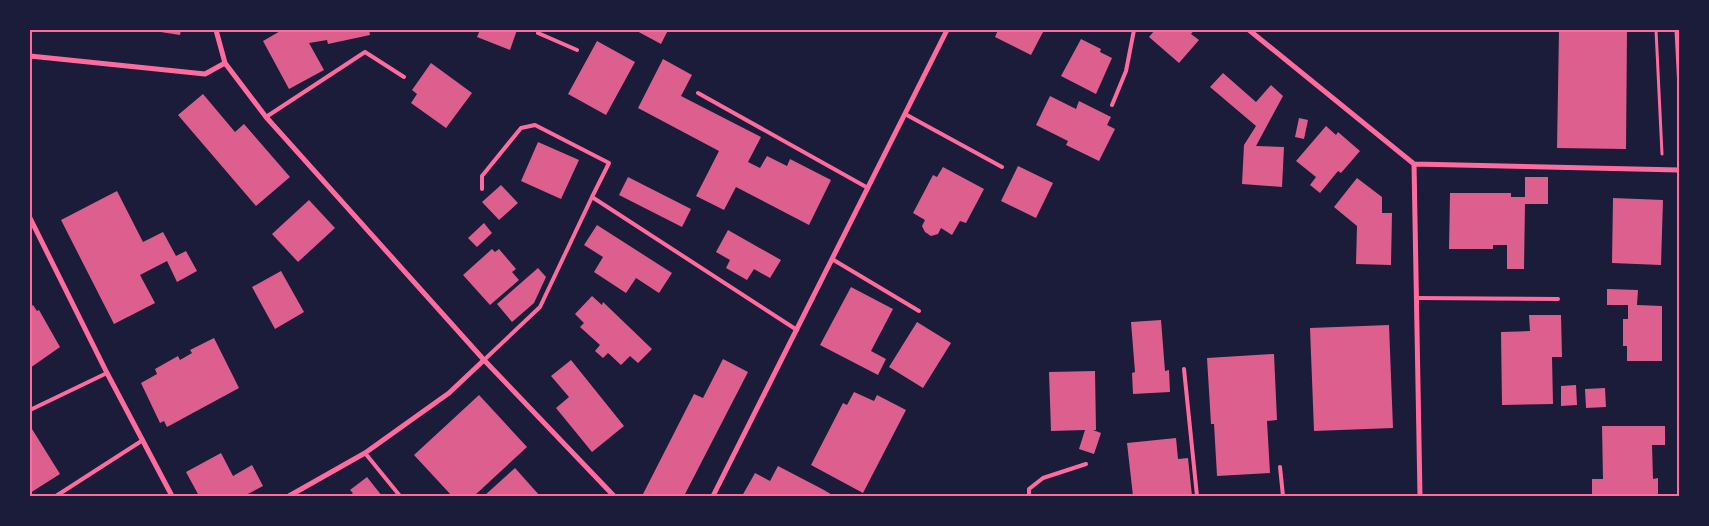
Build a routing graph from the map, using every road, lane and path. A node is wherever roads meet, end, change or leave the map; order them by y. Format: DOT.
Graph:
graph roads {
  1 [pos="216,30"];
  2 [pos="539,30"];
  3 [pos="948,30"];
  4 [pos="1134,30"];
  5 [pos="1249,30"];
  6 [pos="1656,30"];
  7 [pos="1676,30"];
  8 [pos="577,50"];
  9 [pos="30,56"];
  10 [pos="225,63"];
  11 [pos="404,77"];
  12 [pos="1679,89"];
  13 [pos="698,93"];
  14 [pos="1112,105"];
  15 [pos="905,114"];
  16 [pos="266,117"];
  17 [pos="1414,164"];
  18 [pos="1002,167"];
  19 [pos="1662,170"];
  20 [pos="1679,170"];
  21 [pos="868,188"];
  22 [pos="482,189"];
  23 [pos="592,197"];
  24 [pos="30,218"];
  25 [pos="832,259"];
  26 [pos="1416,298"];
  27 [pos="1558,299"];
  28 [pos="920,311"];
  29 [pos="797,330"];
  30 [pos="484,360"];
  31 [pos="1184,369"];
  32 [pos="107,373"];
  33 [pos="30,410"];
  34 [pos="143,440"];
  35 [pos="364,453"];
  36 [pos="1086,464"];
  37 [pos="1280,467"];
  38 [pos="56,496"];
  39 [pos="172,496"];
  40 [pos="289,496"];
  41 [pos="400,496"];
  42 [pos="614,496"];
  43 [pos="714,496"];
  44 [pos="1029,496"];
  45 [pos="1198,496"];
  46 [pos="1283,496"];
  47 [pos="1420,496"];
  1 -- 10 [label="street"];
  2 -- 8 [label="lane"];
  3 -- 15 [label="street"];
  4 -- 14 [label="lane"];
  5 -- 17 [label="street"];
  6 -- 19 [label="path"];
  7 -- 12 [label="path"];
  9 -- 10 [label="street"];
  10 -- 16 [label="street"];
  11 -- 16 [label="lane"];
  13 -- 21 [label="lane"];
  15 -- 18 [label="lane"];
  15 -- 21 [label="street"];
  16 -- 30 [label="street"];
  17 -- 19 [label="street"];
  17 -- 26 [label="street"];
  19 -- 20 [label="street"];
  21 -- 25 [label="street"];
  22 -- 23 [label="lane"];
  23 -- 29 [label="lane"];
  23 -- 30 [label="lane"];
  24 -- 32 [label="street"];
  25 -- 28 [label="lane"];
  25 -- 29 [label="street"];
  26 -- 27 [label="lane"];
  26 -- 47 [label="street"];
  29 -- 43 [label="street"];
  30 -- 35 [label="street"];
  30 -- 42 [label="street"];
  31 -- 45 [label="lane"];
  32 -- 33 [label="lane"];
  32 -- 34 [label="street"];
  34 -- 38 [label="lane"];
  34 -- 39 [label="street"];
  35 -- 40 [label="street"];
  35 -- 41 [label="lane"];
  36 -- 44 [label="lane"];
  37 -- 46 [label="lane"];
}
